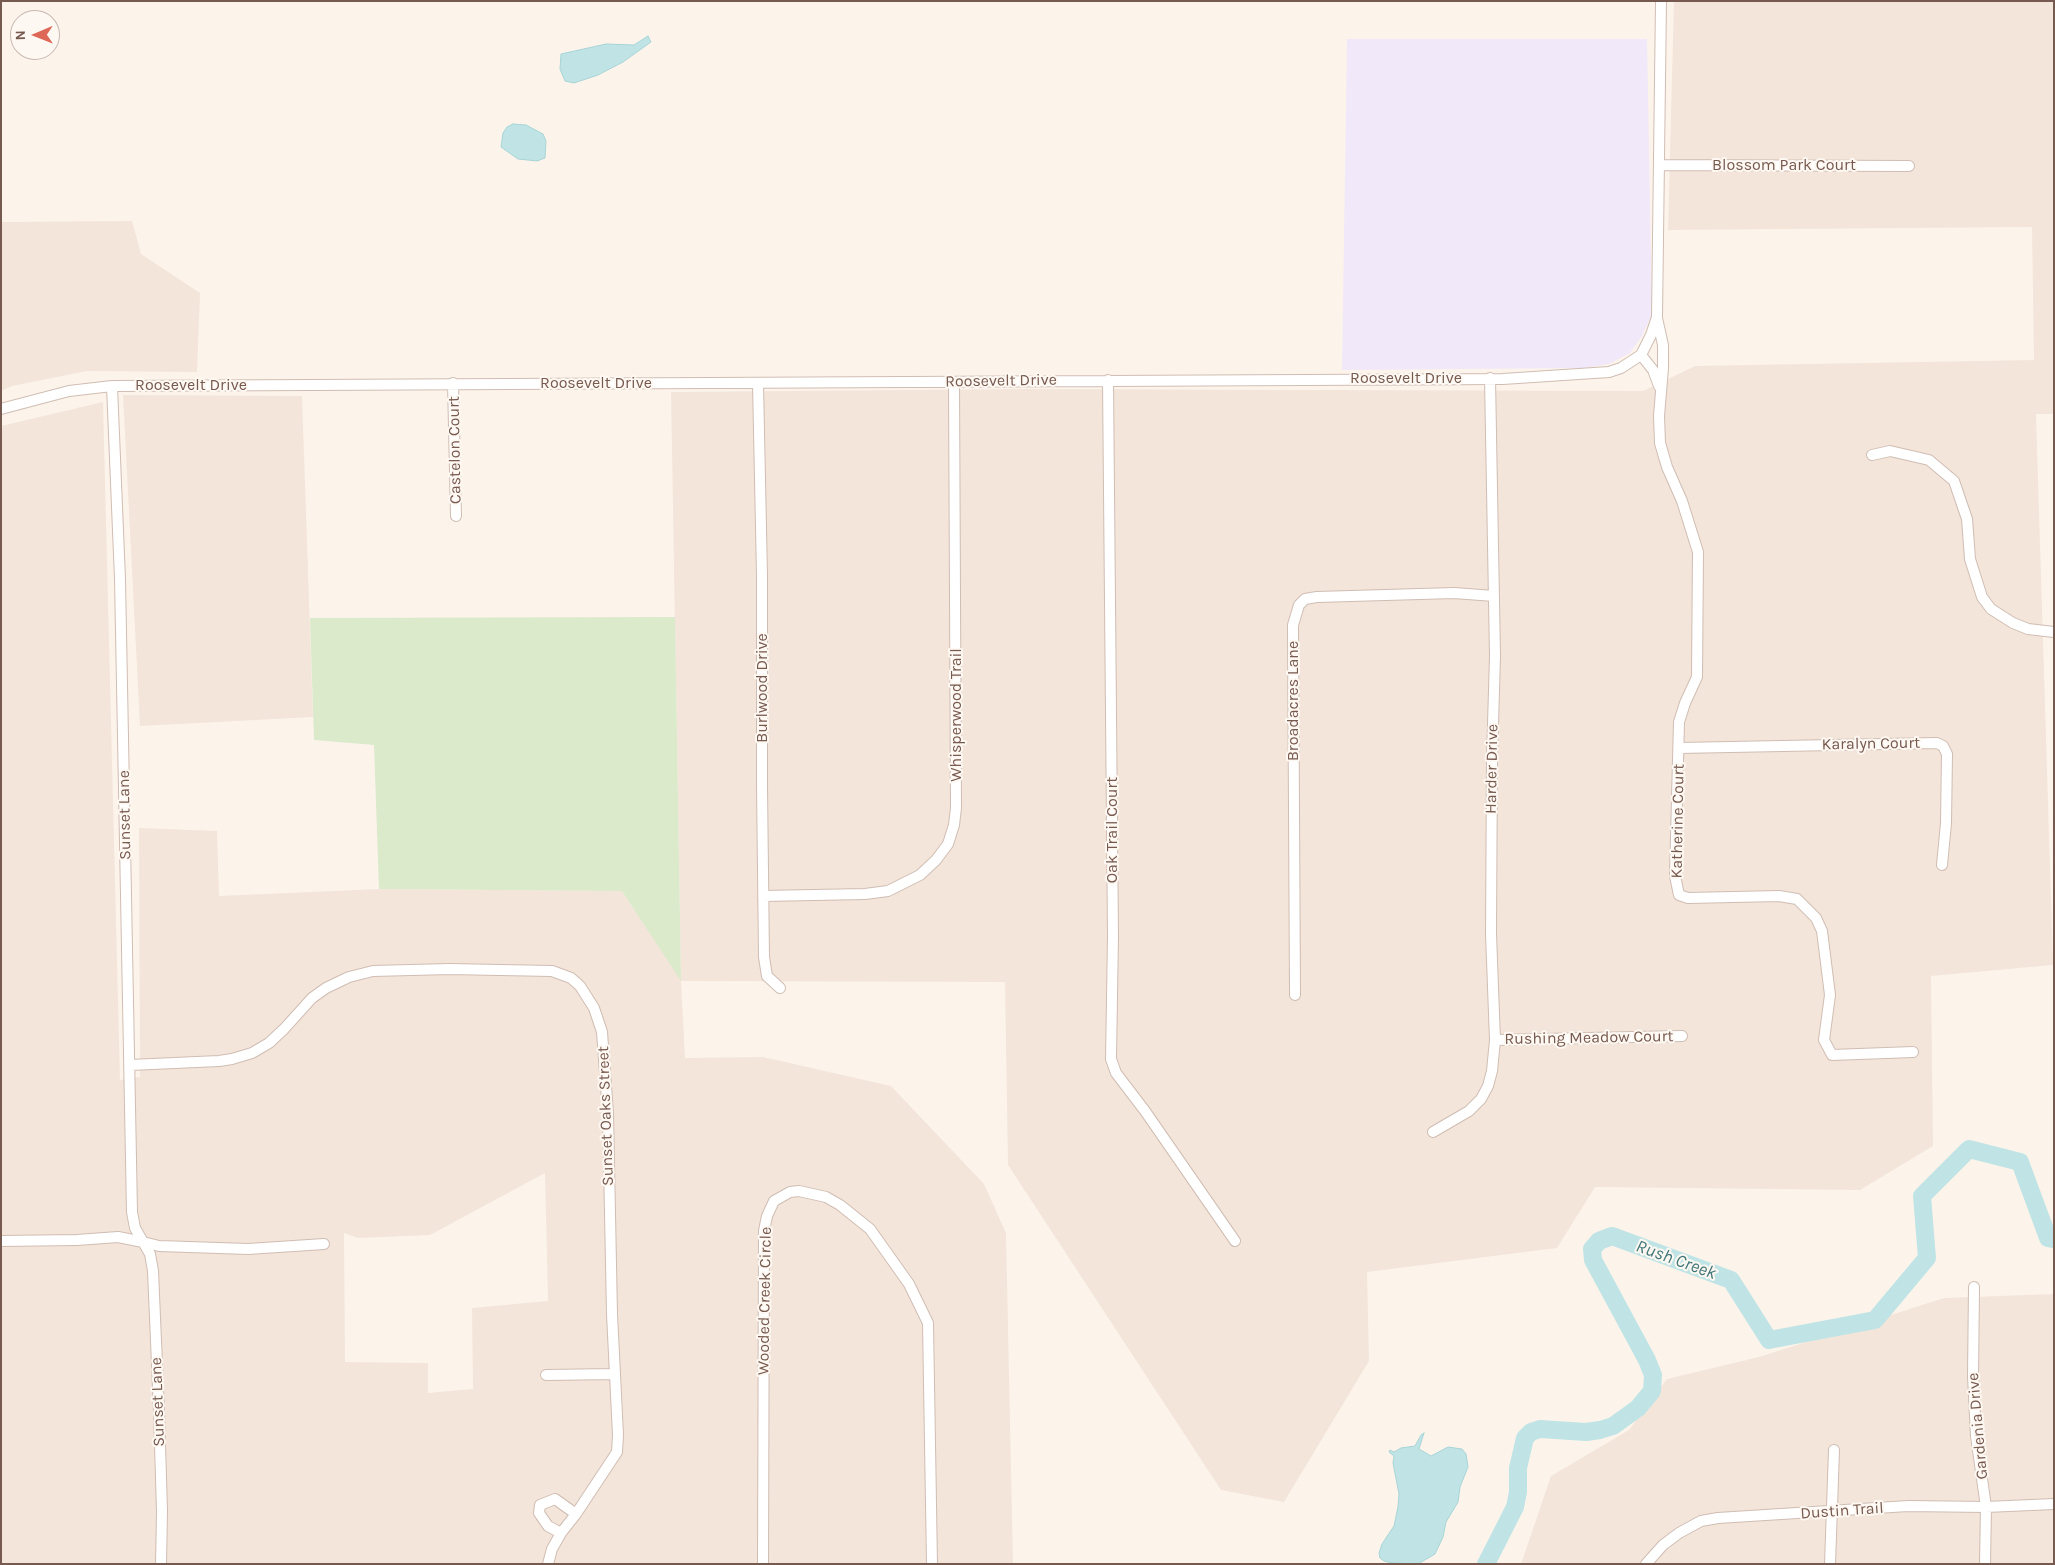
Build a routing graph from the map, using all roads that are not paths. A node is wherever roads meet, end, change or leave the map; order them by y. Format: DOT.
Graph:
graph roads {
  1 [pos="1661,1"];
  2 [pos="1660,165"];
  3 [pos="1909,166"];
  4 [pos="1657,317"];
  5 [pos="1640,355"];
  6 [pos="1490,378"];
  7 [pos="1108,380"];
  8 [pos="954,382"];
  9 [pos="453,383"];
  10 [pos="758,383"];
  11 [pos="112,386"];
  12 [pos="1660,390"];
  13 [pos="1,409"];
  14 [pos="1872,455"];
  15 [pos="456,516"];
  16 [pos="1494,596"];
  17 [pos="2054,632"];
  18 [pos="1679,748"];
  19 [pos="1942,865"];
  20 [pos="763,896"];
  21 [pos="780,988"];
  22 [pos="1295,995"];
  23 [pos="1682,1036"];
  24 [pos="1495,1040"];
  25 [pos="1913,1052"];
  26 [pos="130,1065"];
  27 [pos="1434,1132"];
  28 [pos="1,1241"];
  29 [pos="1235,1241"];
  30 [pos="143,1242"];
  31 [pos="324,1244"];
  32 [pos="1974,1287"];
  33 [pos="615,1374"];
  34 [pos="546,1375"];
  35 [pos="1834,1450"];
  36 [pos="2054,1504"];
  37 [pos="1986,1507"];
  38 [pos="1831,1512"];
  39 [pos="576,1514"];
  40 [pos="560,1533"];
  41 [pos="161,1564"];
  42 [pos="548,1564"];
  43 [pos="764,1564"];
  44 [pos="932,1564"];
  45 [pos="1646,1564"];
  46 [pos="1830,1564"];
  47 [pos="1986,1564"];
  1 -- 2 [label="street, Roosevelt Drive"];
  2 -- 3 [label="street, Blossom Park Court"];
  2 -- 4 [label="street, Roosevelt Drive"];
  4 -- 5 [label="street, Roosevelt Drive"];
  4 -- 12 [label="street, Katherine Court"];
  5 -- 6 [label="street, Roosevelt Drive"];
  5 -- 12 [label="street, Katherine Court"];
  6 -- 7 [label="street, Roosevelt Drive"];
  6 -- 16 [label="street, Harder Drive"];
  7 -- 8 [label="street, Roosevelt Drive"];
  7 -- 29 [label="street, Oak Trail Court"];
  8 -- 10 [label="street, Roosevelt Drive"];
  8 -- 20 [label="street, Whisperwood Trail"];
  9 -- 10 [label="street, Roosevelt Drive"];
  9 -- 11 [label="street, Roosevelt Drive"];
  9 -- 15 [label="street, Castelon Court"];
  10 -- 20 [label="street, Burlwood Drive"];
  11 -- 13 [label="street, Roosevelt Drive"];
  11 -- 26 [label="street, Sunset Lane"];
  12 -- 18 [label="street, Katherine Court"];
  14 -- 17 [label="street"];
  16 -- 22 [label="street, Broadacres Lane"];
  16 -- 24 [label="street, Harder Drive"];
  18 -- 19 [label="street, Karalyn Court"];
  18 -- 25 [label="street, Katherine Court"];
  20 -- 21 [label="street, Burlwood Drive"];
  23 -- 24 [label="street, Rushing Meadow Court"];
  24 -- 27 [label="street, Harder Drive"];
  26 -- 30 [label="street, Sunset Lane"];
  26 -- 33 [label="street, Sunset Oaks Street"];
  28 -- 30 [label="street"];
  30 -- 31 [label="street"];
  30 -- 41 [label="street, Sunset Lane"];
  32 -- 37 [label="street, Gardenia Drive"];
  33 -- 34 [label="street"];
  33 -- 39 [label="street, Sunset Oaks Street"];
  35 -- 38 [label="street"];
  36 -- 37 [label="street, Dustin Trail"];
  37 -- 38 [label="street, Dustin Trail"];
  37 -- 47 [label="street, Gardenia Drive"];
  38 -- 45 [label="street, Dustin Trail"];
  38 -- 46 [label="street"];
  39 -- 40 [label="street, Sunset Oaks Street"];
  39 -- 40 [label="street"];
  40 -- 42 [label="street, Sunset Oaks Street"];
  43 -- 44 [label="street, Wooded Creek Circle"];
}
